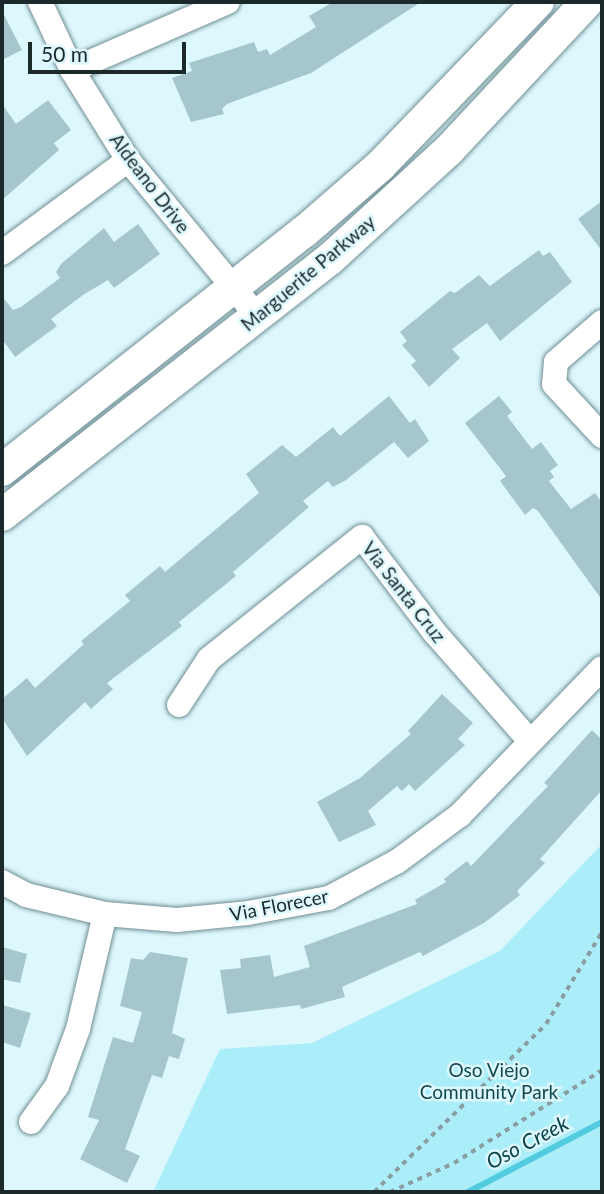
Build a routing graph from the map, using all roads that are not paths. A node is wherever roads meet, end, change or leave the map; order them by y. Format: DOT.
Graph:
graph roads {
  1 [pos="40,2"];
  2 [pos="228,2"];
  3 [pos="538,2"];
  4 [pos="587,2"];
  5 [pos="72,70"];
  6 [pos="128,160"];
  7 [pos="2,253"];
  8 [pos="233,289"];
  9 [pos="257,316"];
  10 [pos="602,322"];
  11 [pos="602,436"];
  12 [pos="2,470"];
  13 [pos="2,515"];
  14 [pos="602,668"];
  15 [pos="179,705"];
  16 [pos="529,740"];
  17 [pos="2,882"];
  18 [pos="106,914"];
  19 [pos="31,1122"];
  1 -- 5 [label="street, Aldeano Drive"];
  2 -- 5 [label="street"];
  3 -- 8 [label="main road, Marguerite Parkway"];
  4 -- 9 [label="main road, Marguerite Parkway"];
  5 -- 6 [label="street, Aldeano Drive"];
  6 -- 7 [label="street"];
  6 -- 8 [label="street, Aldeano Drive"];
  8 -- 9 [label="street, Aldeano Drive"];
  8 -- 12 [label="main road, Marguerite Parkway"];
  9 -- 13 [label="main road, Marguerite Parkway"];
  10 -- 11 [label="street"];
  14 -- 16 [label="street, Via Florecer"];
  15 -- 16 [label="street, Via Santa Cruz"];
  16 -- 18 [label="street, Via Florecer"];
  17 -- 18 [label="street, Via Florecer"];
  18 -- 19 [label="street"];
}
